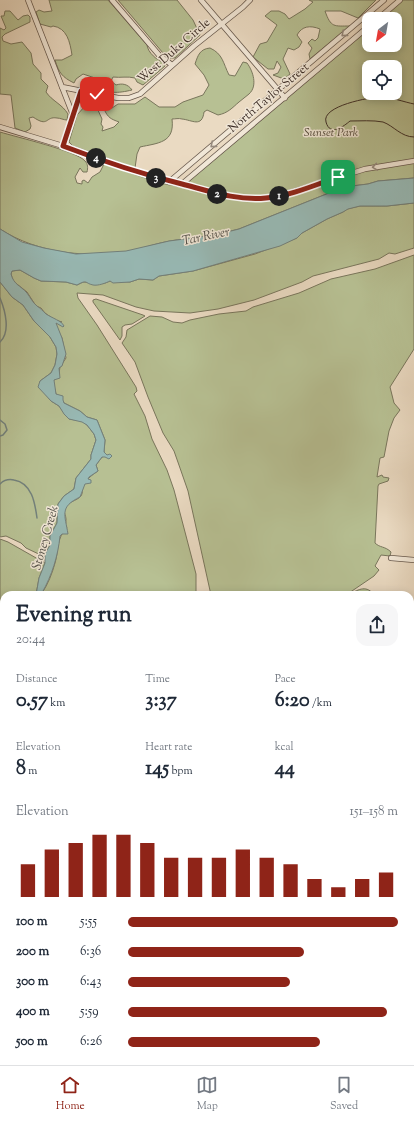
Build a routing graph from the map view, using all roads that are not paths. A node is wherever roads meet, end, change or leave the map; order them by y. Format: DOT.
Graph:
graph roads {
  1 [pos="28,0"];
  2 [pos="112,0"];
  3 [pos="202,0"];
  4 [pos="250,0"];
  5 [pos="384,0"];
  6 [pos="400,0"];
  7 [pos="386,12"];
  8 [pos="221,23"];
  9 [pos="362,32"];
  10 [pos="172,65"];
  11 [pos="62,86"];
  12 [pos="81,91"];
  13 [pos="278,91"];
  14 [pos="284,98"];
  15 [pos="73,115"];
  16 [pos="0,127"];
  17 [pos="63,146"];
  18 [pos="414,161"];
  19 [pos="169,182"];
  20 [pos="182,184"];
  21 [pos="391,558"];
  22 [pos="414,560"];
  1 -- 11 [label="street"];
  2 -- 10 [label="street"];
  3 -- 8 [label="street"];
  4 -- 8 [label="street, West Duke Circle"];
  5 -- 13 [label="street, one-way"];
  6 -- 7 [label="street"];
  8 -- 10 [label="street, West Duke Circle"];
  8 -- 13 [label="street"];
  9 -- 14 [label="street, North Taylor Street"];
  10 -- 12 [label="street, West Duke Circle"];
  11 -- 12 [label="street, West Duke Circle"];
  11 -- 15 [label="street"];
  12 -- 15 [label="street"];
  13 -- 14 [label="street"];
  13 -- 19 [label="street, one-way"];
  14 -- 20 [label="street, North Taylor Street"];
  15 -- 17 [label="street"];
  16 -- 17 [label="street"];
  17 -- 19 [label="street"];
  18 -- 20 [label="street, one-way"];
  19 -- 20 [label="street"];
  21 -- 22 [label="street"];
}
